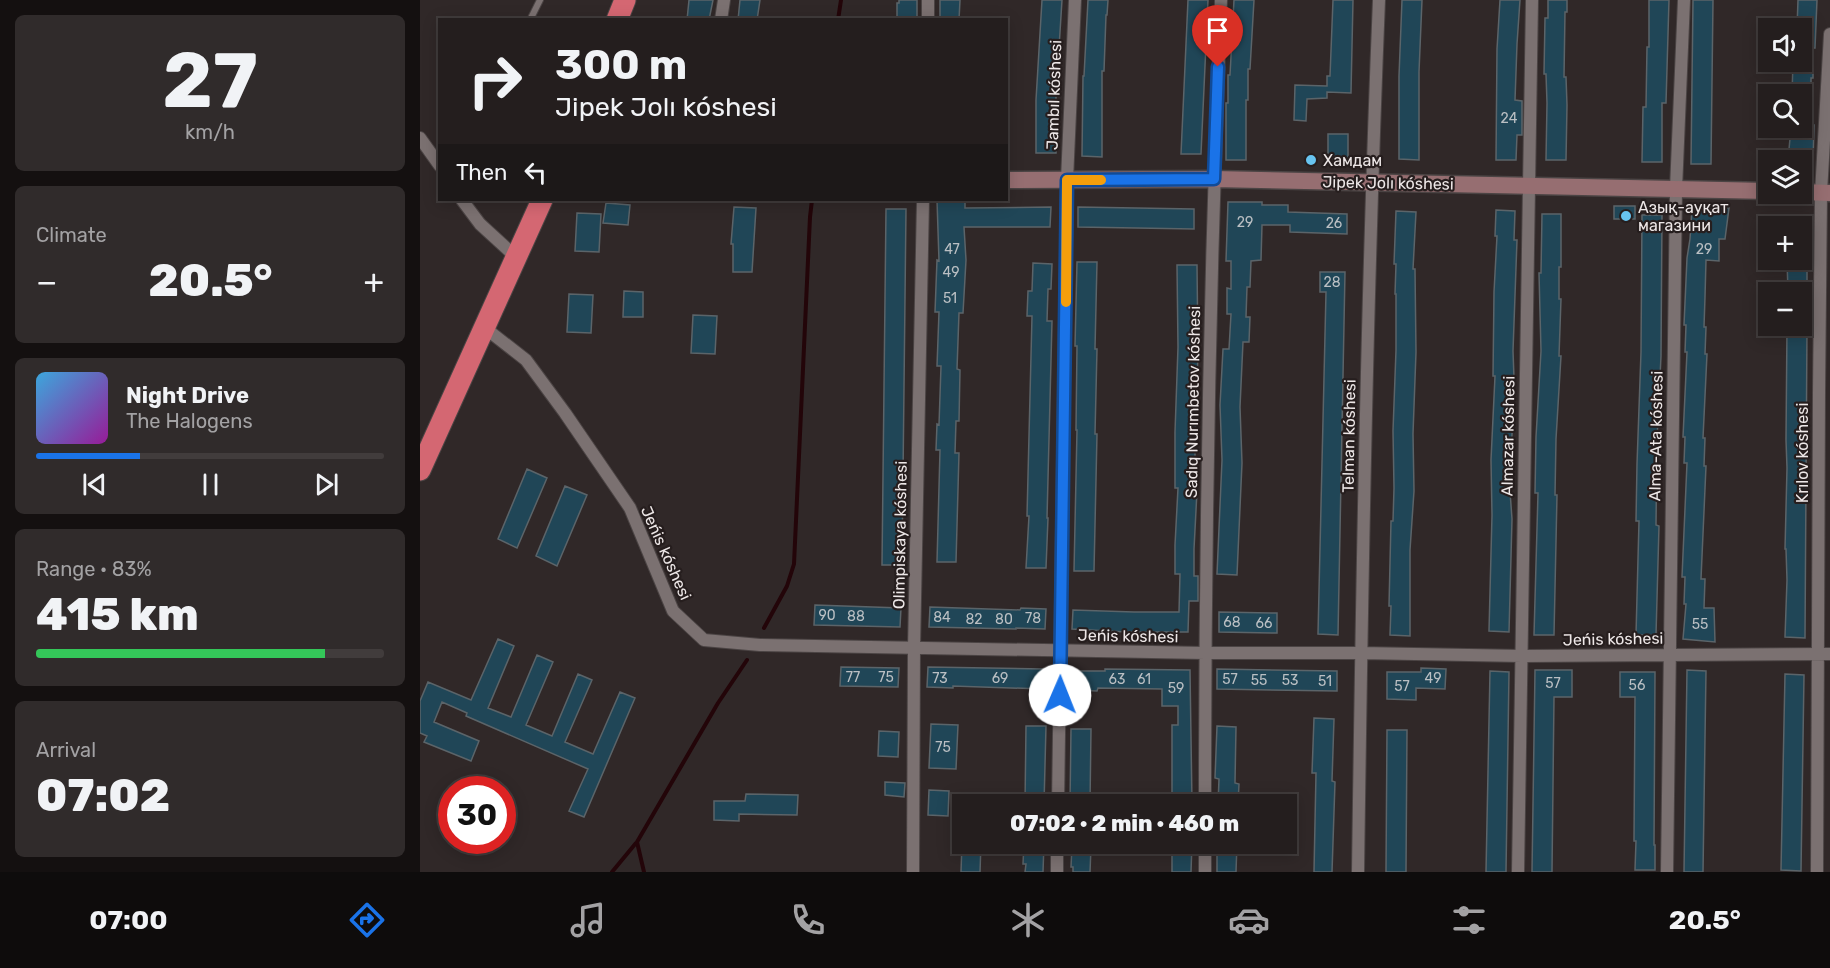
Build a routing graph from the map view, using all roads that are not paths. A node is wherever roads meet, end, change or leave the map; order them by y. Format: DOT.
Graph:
graph roads {
  1 [pos="540,0"];
  2 [pos="619,0"];
  3 [pos="625,0"];
  4 [pos="724,0"];
  5 [pos="928,0"];
  6 [pos="1075,0"];
  7 [pos="1221,0"];
  8 [pos="1379,0"];
  9 [pos="1532,0"];
  10 [pos="1684,0"];
  11 [pos="531,18"];
  12 [pos="618,18"];
  13 [pos="721,18"];
  14 [pos="928,18"];
  15 [pos="1830,34"];
  16 [pos="420,138"];
  17 [pos="438,163"];
  18 [pos="1214,179"];
  19 [pos="1008,180"];
  20 [pos="1067,180"];
  21 [pos="1371,183"];
  22 [pos="1529,186"];
  23 [pos="1676,189"];
  24 [pos="1758,191"];
  25 [pos="1826,193"];
  26 [pos="463,201"];
  27 [pos="542,201"];
  28 [pos="923,201"];
  29 [pos="516,257"];
  30 [pos="485,328"];
  31 [pos="1824,393"];
  32 [pos="420,470"];
  33 [pos="1824,524"];
  34 [pos="914,649"];
  35 [pos="1061,651"];
  36 [pos="1361,653"];
  37 [pos="1205,654"];
  38 [pos="1824,654"];
  39 [pos="1670,655"];
  40 [pos="1522,656"];
  41 [pos="1058,794"];
  42 [pos="1205,794"];
  43 [pos="1057,854"];
  44 [pos="1205,854"];
  45 [pos="913,872"];
  46 [pos="1057,872"];
  47 [pos="1205,872"];
  48 [pos="1358,872"];
  49 [pos="1518,872"];
  50 [pos="1667,872"];
  51 [pos="1817,872"];
  1 -- 11 [label="lane"];
  2 -- 3 [label="lane"];
  3 -- 12 [label="highway"];
  4 -- 13 [label="street"];
  5 -- 14 [label="street"];
  6 -- 20 [label="street, Jambıl kóshesi"];
  7 -- 18 [label="street, Sadıq Nurımbetov kóshesi"];
  8 -- 21 [label="street, Telman kóshesi"];
  9 -- 22 [label="street, Almazar kóshesi"];
  10 -- 23 [label="street, Alma-Ata kóshesi"];
  15 -- 25 [label="street, Krılov kóshesi"];
  16 -- 17 [label="street"];
  18 -- 20 [label="street, Jipek Jolı kóshesi"];
  18 -- 21 [label="street, Jipek Jolı kóshesi"];
  18 -- 37 [label="street, Sadıq Nurımbetov kóshesi"];
  19 -- 20 [label="street, Jipek Jolı kóshesi"];
  20 -- 35 [label="street, Jambıl kóshesi"];
  21 -- 22 [label="street, Jipek Jolı kóshesi"];
  21 -- 36 [label="street, Telman kóshesi"];
  22 -- 23 [label="street, Jipek Jolı kóshesi"];
  22 -- 40 [label="street, Almazar kóshesi"];
  23 -- 24 [label="street, Jipek Jolı kóshesi"];
  23 -- 39 [label="street, Alma-Ata kóshesi"];
  25 -- 31 [label="street, Krılov kóshesi"];
  26 -- 29 [label="street"];
  27 -- 29 [label="highway"];
  28 -- 34 [label="street, Olimpiskaya kóshesi"];
  29 -- 30 [label="highway"];
  30 -- 32 [label="highway"];
  30 -- 34 [label="street, Jeńis kóshesi"];
  31 -- 33 [label="street, Krılov kóshesi"];
  33 -- 38 [label="street, Krılov kóshesi"];
  34 -- 35 [label="street, Jeńis kóshesi"];
  34 -- 45 [label="street, Olimpiskaya kóshesi"];
  35 -- 37 [label="street, Jeńis kóshesi"];
  35 -- 41 [label="street, Jambıl kóshesi"];
  36 -- 37 [label="street, Jeńis kóshesi"];
  36 -- 40 [label="street, Jeńis kóshesi"];
  36 -- 48 [label="street, Telman kóshesi"];
  37 -- 42 [label="street, Sadıq Nurımbetov kóshesi"];
  38 -- 39 [label="street, Jeńis kóshesi"];
  38 -- 51 [label="street, Krılov kóshesi"];
  39 -- 40 [label="street, Jeńis kóshesi"];
  39 -- 50 [label="street, Alma-Ata kóshesi"];
  40 -- 49 [label="street, Almazar kóshesi"];
  43 -- 46 [label="street"];
  44 -- 47 [label="street"];
}
